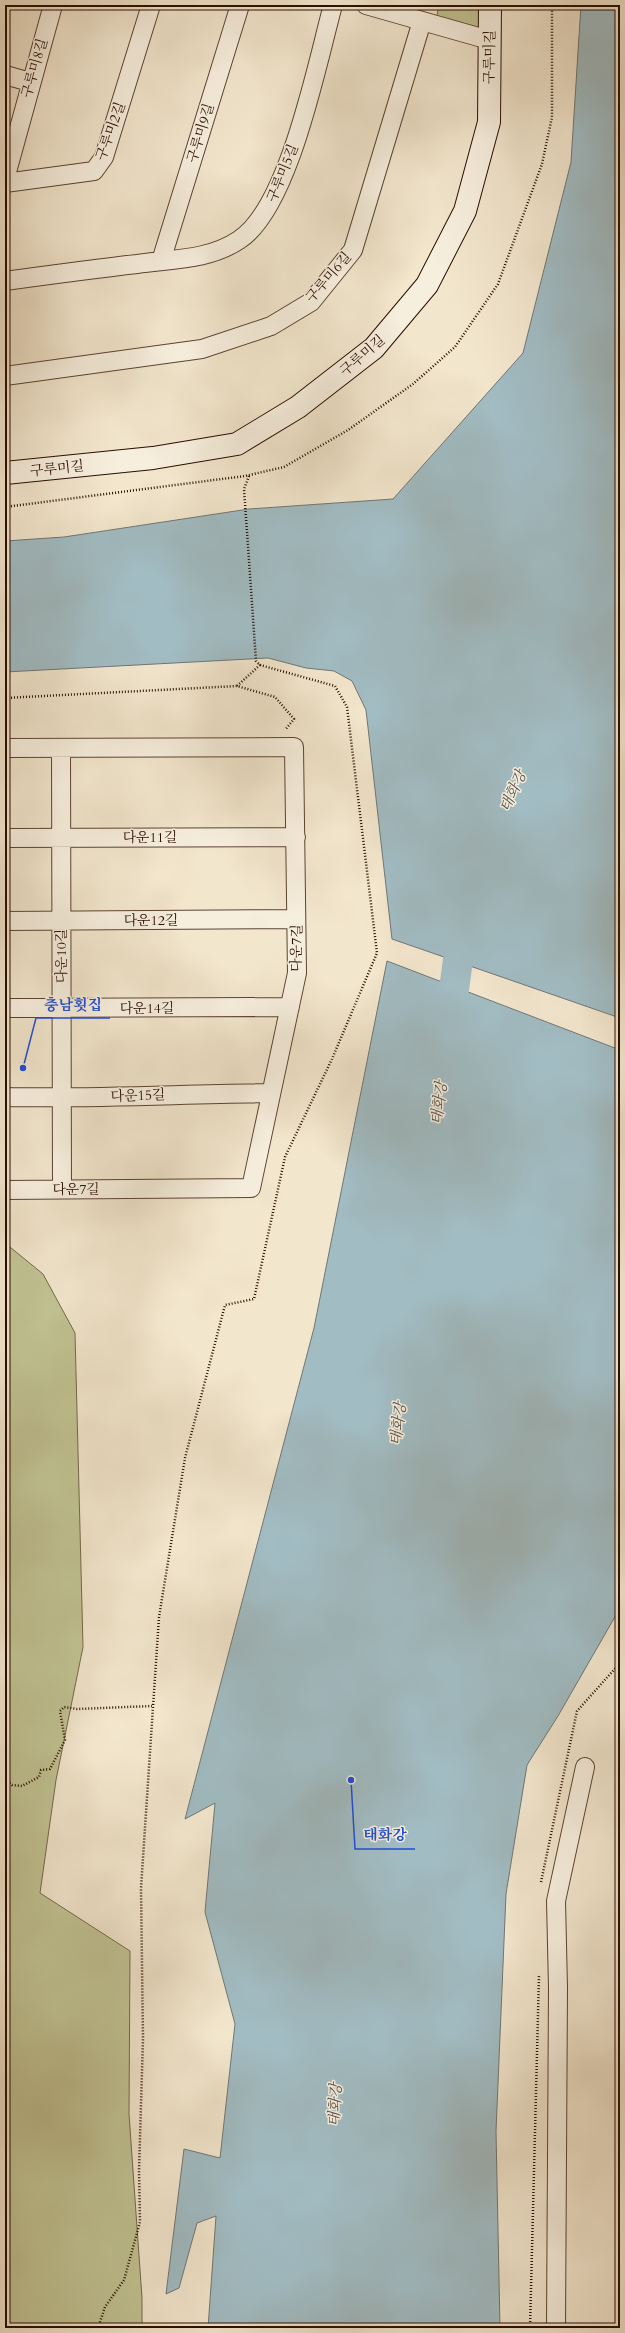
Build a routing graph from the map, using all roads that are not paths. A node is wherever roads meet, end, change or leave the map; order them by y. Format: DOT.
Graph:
graph roads {
  1 [pos="53,5"];
  2 [pos="151,5"];
  3 [pos="240,5"];
  4 [pos="333,5"];
  5 [pos="366,5"];
  6 [pos="490,5"];
  7 [pos="422,21"];
  8 [pos="489,40"];
  9 [pos="5,74"];
  10 [pos="30,82"];
  11 [pos="5,179"];
  12 [pos="5,183"];
  13 [pos="161,260"];
  14 [pos="5,281"];
  15 [pos="5,376"];
  16 [pos="5,473"];
  17 [pos="5,748"];
  18 [pos="61,748"];
  19 [pos="296,837"];
  20 [pos="5,838"];
  21 [pos="62,838"];
  22 [pos="296,918"];
  23 [pos="62,920"];
  24 [pos="5,921"];
  25 [pos="290,1007"];
  26 [pos="5,1008"];
  27 [pos="62,1008"];
  28 [pos="271,1093"];
  29 [pos="5,1097"];
  30 [pos="62,1098"];
  31 [pos="62,1189"];
  32 [pos="5,1190"];
  33 [pos="585,1767"];
  34 [pos="556,2328"];
  1 -- 10 [label="street, 구루미8길"];
  2 -- 12 [label="street, 구루미2길"];
  3 -- 13 [label="street, 구루미9길"];
  4 -- 13 [label="street, 구루미5길"];
  5 -- 7 [label="street"];
  6 -- 8 [label="street, 구루미길"];
  7 -- 8 [label="street"];
  7 -- 15 [label="street, 구루미6길"];
  8 -- 16 [label="street, 구루미길"];
  9 -- 10 [label="street"];
  10 -- 11 [label="street, 구루미8길"];
  13 -- 14 [label="street, 구루미5길"];
  17 -- 18 [label="street, 다운7길"];
  18 -- 19 [label="street, 다운7길"];
  18 -- 21 [label="street, 다운10길"];
  19 -- 21 [label="street, 다운11길"];
  19 -- 22 [label="street, 다운7길"];
  20 -- 21 [label="street, 다운11길"];
  21 -- 23 [label="street, 다운10길"];
  22 -- 23 [label="street, 다운12길"];
  22 -- 25 [label="street, 다운7길"];
  23 -- 24 [label="street, 다운12길"];
  23 -- 27 [label="street, 다운10길"];
  25 -- 27 [label="street, 다운14길"];
  25 -- 28 [label="street, 다운7길"];
  26 -- 27 [label="street, 다운14길"];
  27 -- 30 [label="street, 다운10길"];
  28 -- 30 [label="street, 다운15길"];
  28 -- 31 [label="street, 다운7길"];
  29 -- 30 [label="street, 다운15길"];
  30 -- 31 [label="street, 다운10길"];
  31 -- 32 [label="street, 다운7길"];
  33 -- 34 [label="street"];
}
